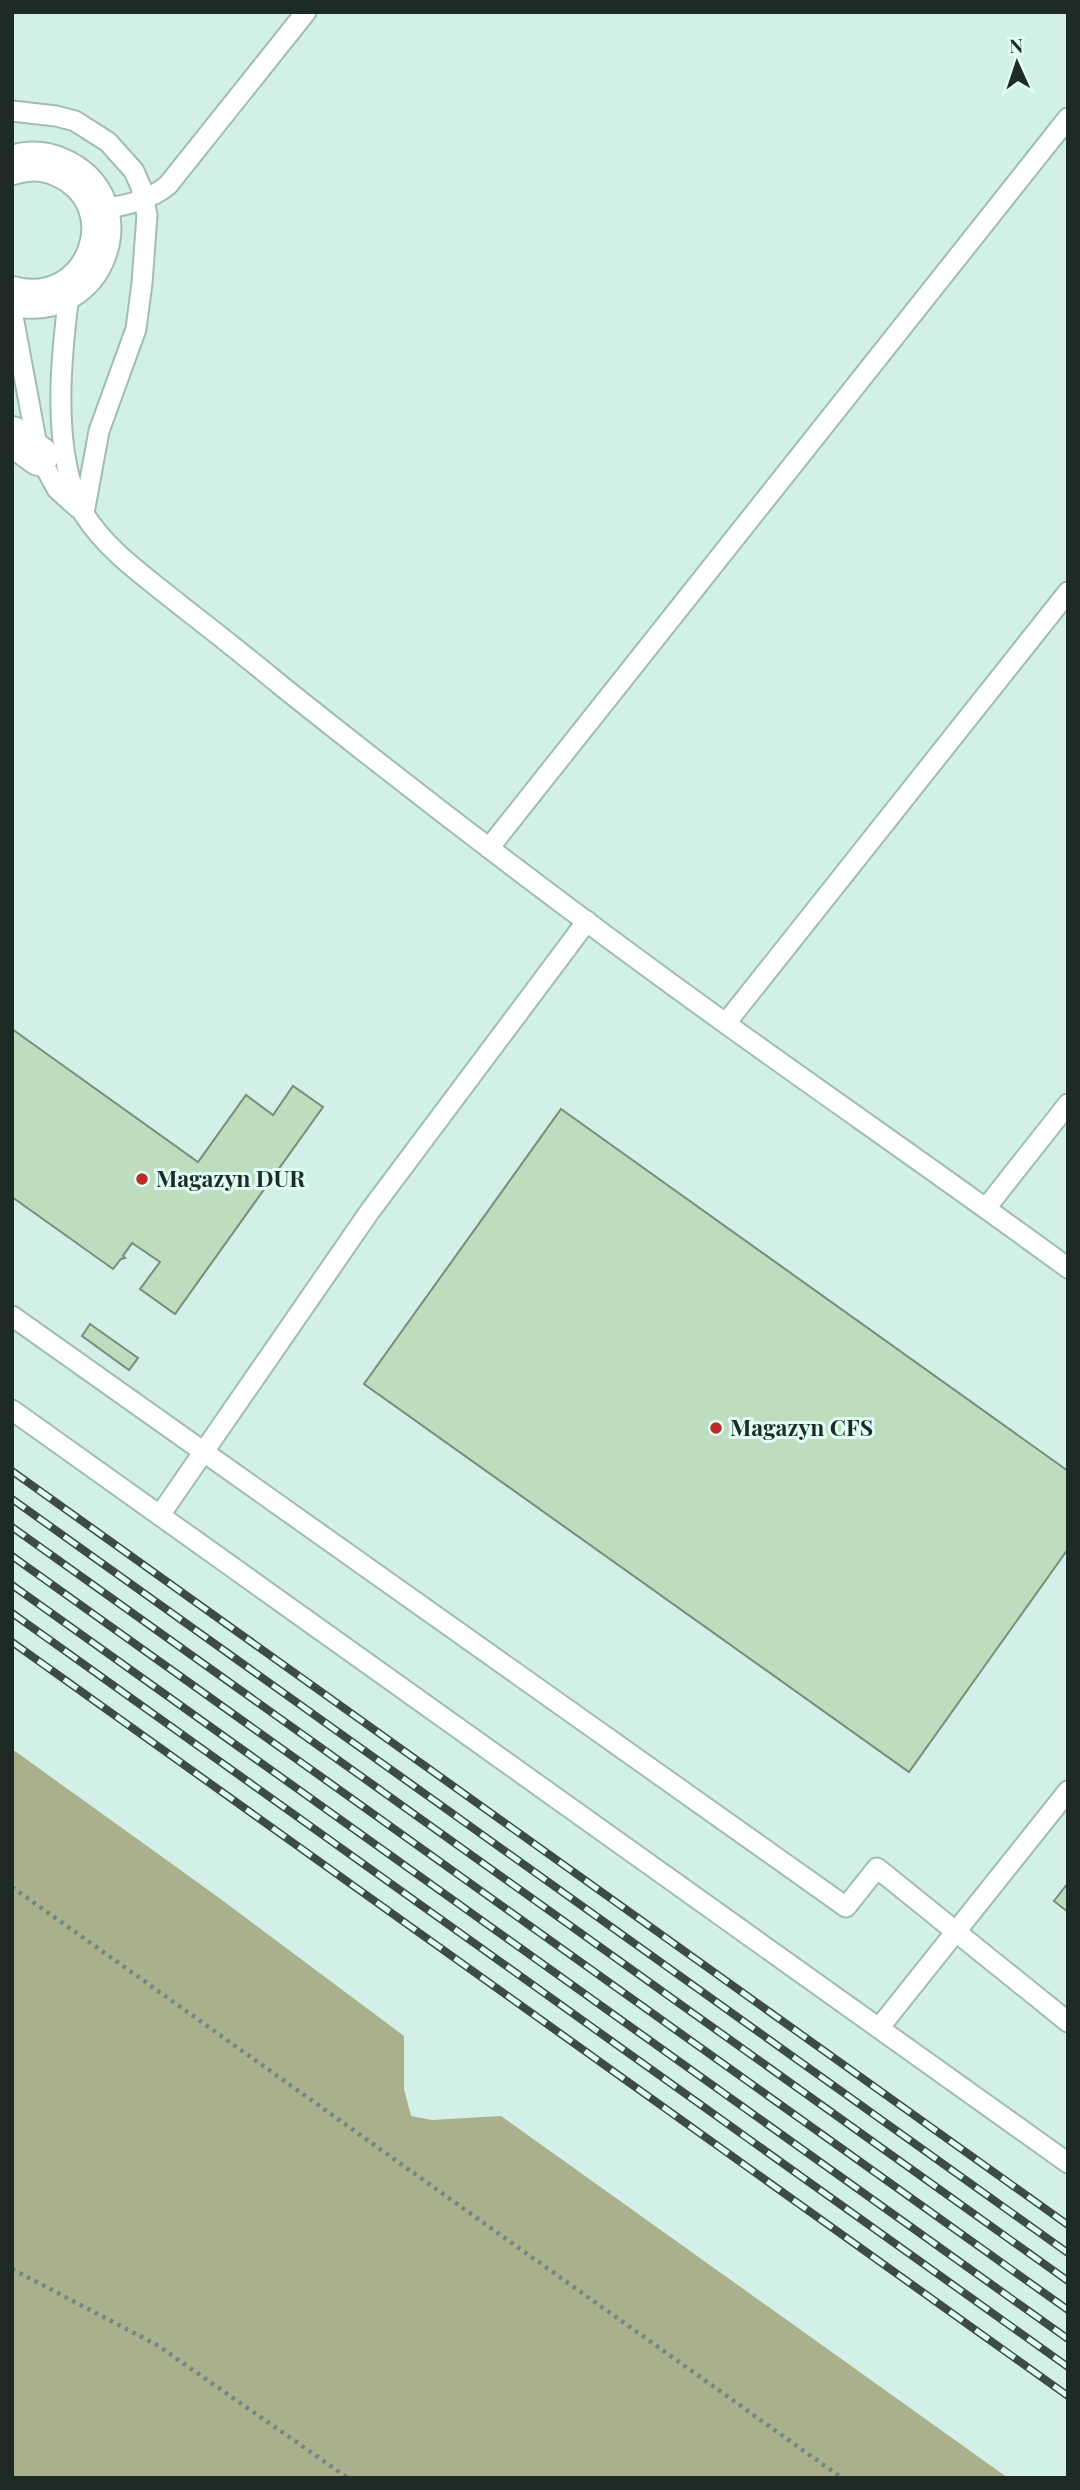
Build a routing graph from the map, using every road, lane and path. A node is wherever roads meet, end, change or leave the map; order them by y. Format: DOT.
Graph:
graph roads {
  1 [pos="306,12"];
  2 [pos="12,111"];
  3 [pos="1068,118"];
  4 [pos="21,159"];
  5 [pos="144,201"];
  6 [pos="99,210"];
  7 [pos="70,288"];
  8 [pos="12,296"];
  9 [pos="12,310"];
  10 [pos="26,446"];
  11 [pos="84,514"];
  12 [pos="1068,592"];
  13 [pos="489,848"];
  14 [pos="587,921"];
  15 [pos="726,1023"];
  16 [pos="1068,1104"];
  17 [pos="986,1208"];
  18 [pos="1068,1268"];
  19 [pos="12,1316"];
  20 [pos="12,1410"];
  21 [pos="204,1452"];
  22 [pos="160,1515"];
  23 [pos="1068,1791"];
  24 [pos="12,1886"];
  25 [pos="956,1933"];
  26 [pos="1068,2022"];
  27 [pos="879,2028"];
  28 [pos="1068,2163"];
  29 [pos="12,2269"];
  30 [pos="348,2478"];
  31 [pos="842,2478"];
  1 -- 5 [label="lane"];
  2 -- 5 [label="lane"];
  3 -- 13 [label="lane"];
  4 -- 6 [label="main road"];
  5 -- 6 [label="lane"];
  5 -- 11 [label="lane"];
  6 -- 7 [label="main road"];
  7 -- 8 [label="main road"];
  7 -- 11 [label="lane"];
  9 -- 10 [label="lane"];
  10 -- 11 [label="lane"];
  11 -- 13 [label="lane"];
  12 -- 15 [label="lane"];
  13 -- 14 [label="lane"];
  14 -- 15 [label="lane"];
  14 -- 21 [label="lane"];
  15 -- 17 [label="lane"];
  16 -- 17 [label="lane"];
  17 -- 18 [label="lane"];
  19 -- 21 [label="lane"];
  20 -- 22 [label="lane"];
  21 -- 22 [label="lane"];
  21 -- 25 [label="lane"];
  22 -- 27 [label="lane"];
  23 -- 25 [label="lane"];
  24 -- 31 [label="path"];
  25 -- 26 [label="lane"];
  25 -- 27 [label="lane"];
  27 -- 28 [label="lane"];
  29 -- 30 [label="path"];
}
